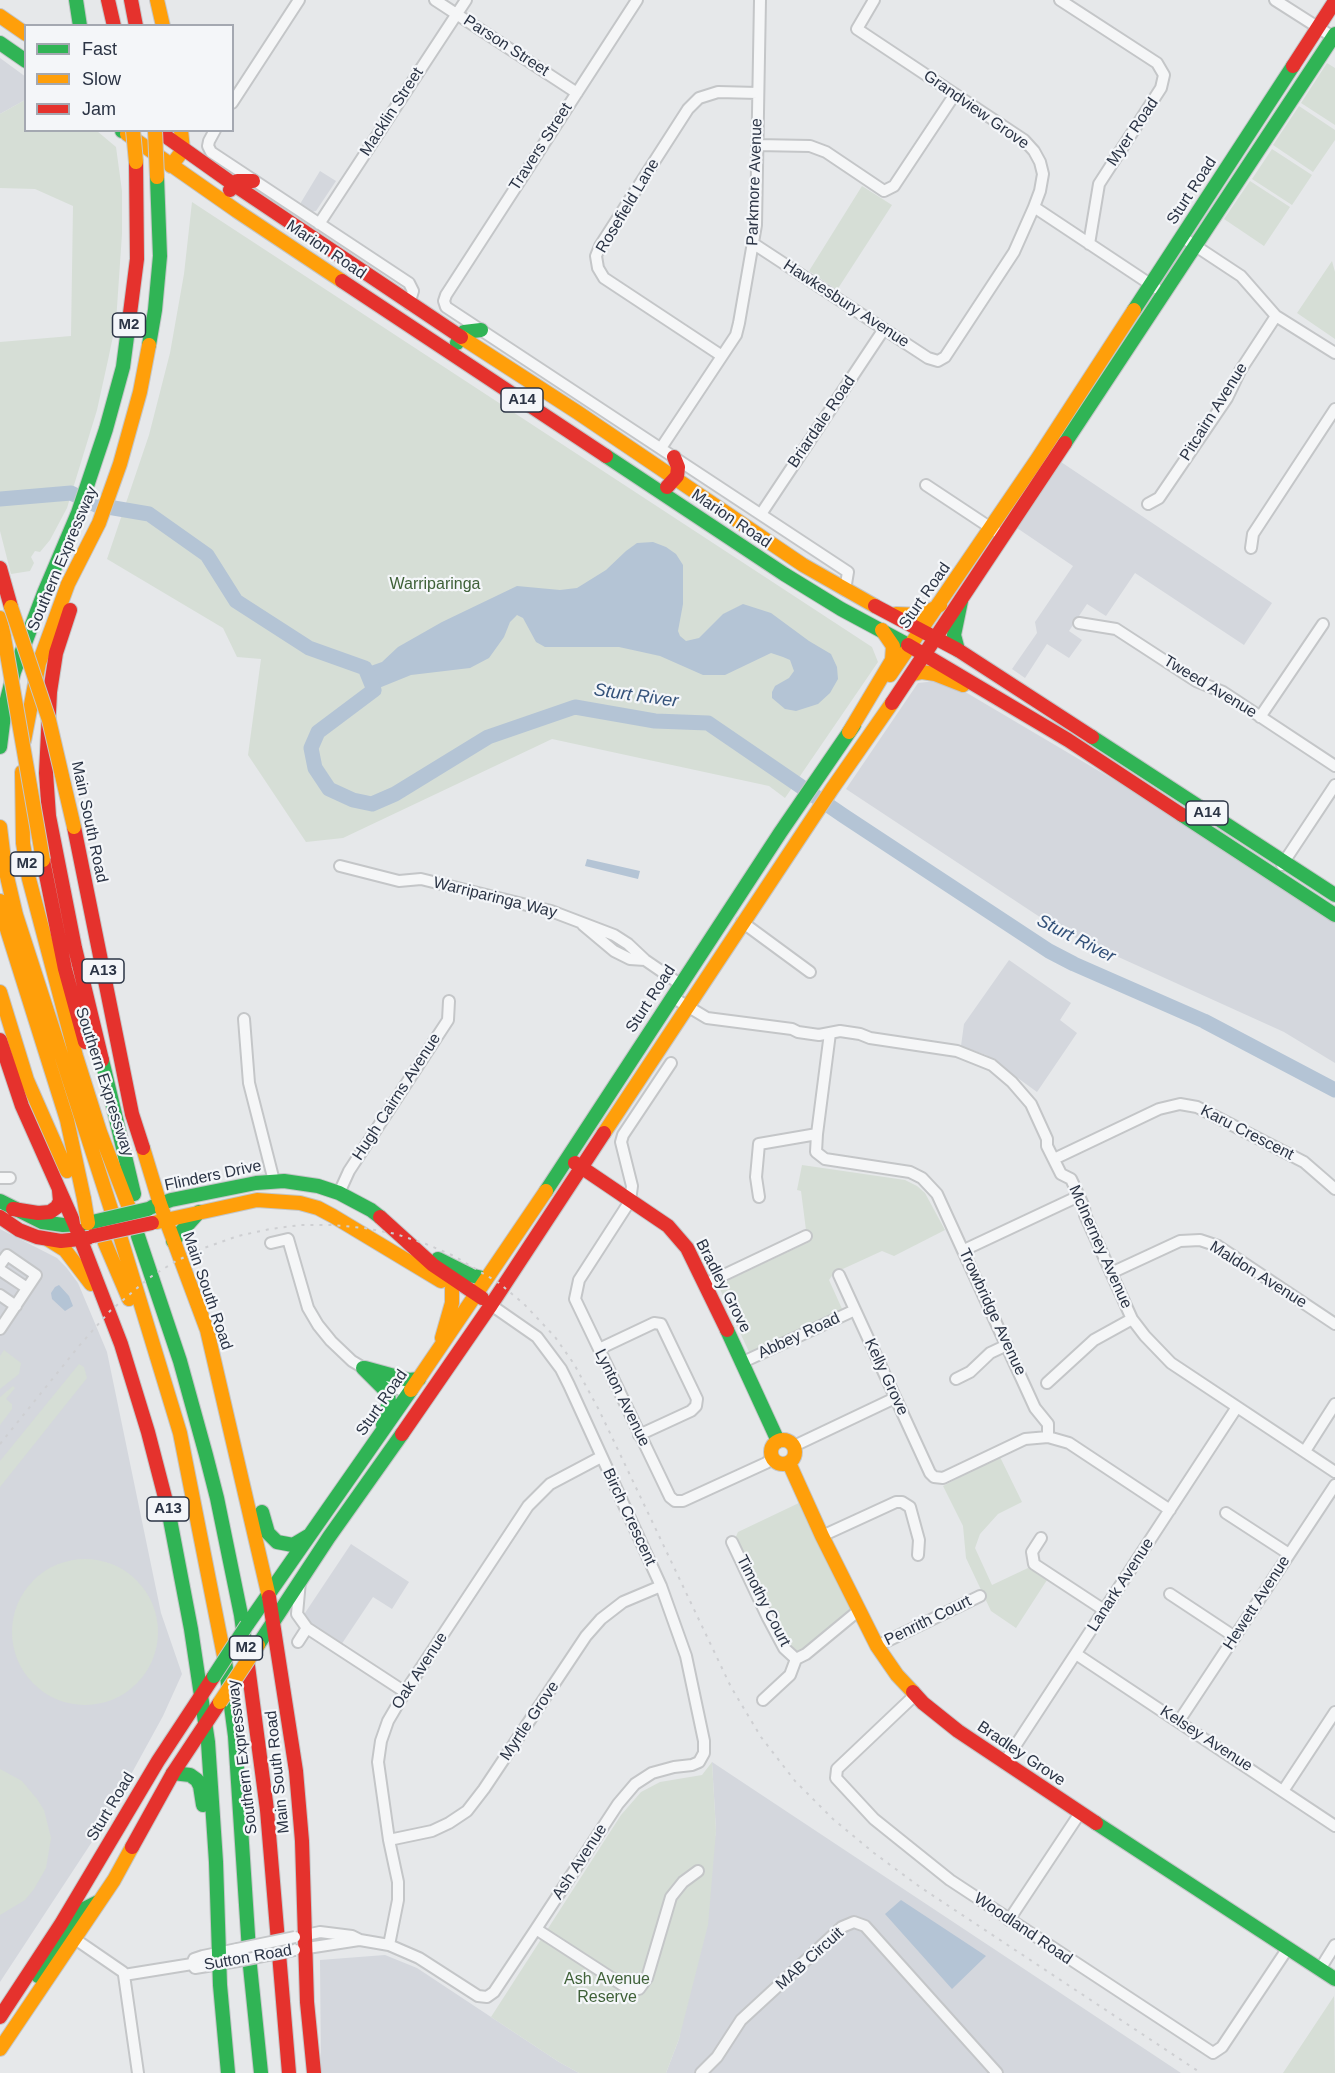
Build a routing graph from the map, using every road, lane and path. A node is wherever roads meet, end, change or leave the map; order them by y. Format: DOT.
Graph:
graph roads {
  1 [pos="76,0"];
  2 [pos="108,0"];
  3 [pos="131,0"];
  4 [pos="157,0"];
  5 [pos="299,0"];
  6 [pos="435,0"];
  7 [pos="466,0"];
  8 [pos="637,0"];
  9 [pos="760,0"];
  10 [pos="874,0"];
  11 [pos="1275,0"];
  12 [pos="1068,2"];
  13 [pos="1335,2"];
  14 [pos="457,14"];
  15 [pos="0,16"];
  16 [pos="80,24"];
  17 [pos="114,24"];
  18 [pos="136,24"];
  19 [pos="163,24"];
  20 [pos="1318,27"];
  21 [pos="24,33"];
  22 [pos="1334,35"];
  23 [pos="0,43"];
  24 [pos="24,60"];
  25 [pos="576,93"];
  26 [pos="758,93"];
  27 [pos="955,94"];
  28 [pos="234,101"];
  29 [pos="123,132"];
  30 [pos="133,132"];
  31 [pos="156,132"];
  32 [pos="159,132"];
  33 [pos="181,132"];
  34 [pos="214,132"];
  35 [pos="757,145"];
  36 [pos="183,150"];
  37 [pos="171,166"];
  38 [pos="253,181"];
  39 [pos="233,184"];
  40 [pos="1034,207"];
  41 [pos="237,211"];
  42 [pos="319,224"];
  43 [pos="1182,237"];
  44 [pos="754,244"];
  45 [pos="1089,244"];
  46 [pos="1195,245"];
  47 [pos="1151,285"];
  48 [pos="1163,293"];
  49 [pos="446,295"];
  50 [pos="409,304"];
  51 [pos="389,312"];
  52 [pos="1276,316"];
  53 [pos="884,329"];
  54 [pos="481,330"];
  55 [pos="460,337"];
  56 [pos="1335,353"];
  57 [pos="723,356"];
  58 [pos="938,361"];
  59 [pos="476,370"];
  60 [pos="1335,409"];
  61 [pos="577,412"];
  62 [pos="580,439"];
  63 [pos="661,448"];
  64 [pos="674,457"];
  65 [pos="1042,464"];
  66 [pos="675,480"];
  67 [pos="926,485"];
  68 [pos="654,488"];
  69 [pos="1148,504"];
  70 [pos="761,514"];
  71 [pos="99,523"];
  72 [pos="997,532"];
  73 [pos="1251,548"];
  74 [pos="0,568"];
  75 [pos="844,590"];
  76 [pos="961,601"];
  77 [pos="940,604"];
  78 [pos="70,612"];
  79 [pos="892,614"];
  80 [pos="0,618"];
  81 [pos="1079,623"];
  82 [pos="1323,624"];
  83 [pos="921,629"];
  84 [pos="882,630"];
  85 [pos="936,637"];
  86 [pos="910,645"];
  87 [pos="958,650"];
  88 [pos="926,654"];
  89 [pos="913,674"];
  90 [pos="1011,705"];
  91 [pos="2,713"];
  92 [pos="1260,717"];
  93 [pos="849,732"];
  94 [pos="0,747"];
  95 [pos="1335,766"];
  96 [pos="1162,784"];
  97 [pos="1335,786"];
  98 [pos="1179,812"];
  99 [pos="0,827"];
  100 [pos="1285,862"];
  101 [pos="340,867"];
  102 [pos="1276,875"];
  103 [pos="1335,895"];
  104 [pos="0,901"];
  105 [pos="1335,915"];
  106 [pos="742,922"];
  107 [pos="810,972"];
  108 [pos="680,984"];
  109 [pos="0,992"];
  110 [pos="672,997"];
  111 [pos="449,1000"];
  112 [pos="687,1006"];
  113 [pos="244,1019"];
  114 [pos="830,1033"];
  115 [pos="0,1040"];
  116 [pos="671,1063"];
  117 [pos="132,1114"];
  118 [pos="817,1134"];
  119 [pos="568,1158"];
  120 [pos="1053,1159"];
  121 [pos="582,1168"];
  122 [pos="73,1169"];
  123 [pos="274,1181"];
  124 [pos="1335,1189"];
  125 [pos="59,1190"];
  126 [pos="339,1193"];
  127 [pos="1079,1196"];
  128 [pos="759,1197"];
  129 [pos="278,1200"];
  130 [pos="0,1201"];
  131 [pos="630,1201"];
  132 [pos="143,1205"];
  133 [pos="13,1209"];
  134 [pos="111,1209"];
  135 [pos="324,1211"];
  136 [pos="199,1212"];
  137 [pos="2,1219"];
  138 [pos="84,1226"];
  139 [pos="150,1228"];
  140 [pos="361,1232"];
  141 [pos="806,1236"];
  142 [pos="121,1239"];
  143 [pos="406,1239"];
  144 [pos="49,1240"];
  145 [pos="173,1241"];
  146 [pos="272,1243"];
  147 [pos="964,1250"];
  148 [pos="0,1265"];
  149 [pos="0,1270"];
  150 [pos="1111,1273"];
  151 [pos="839,1275"];
  152 [pos="486,1279"];
  153 [pos="705,1284"];
  154 [pos="27,1288"];
  155 [pos="452,1288"];
  156 [pos="0,1295"];
  157 [pos="474,1297"];
  158 [pos="491,1305"];
  159 [pos="16,1306"];
  160 [pos="855,1310"];
  161 [pos="1132,1318"];
  162 [pos="1335,1324"];
  163 [pos="1,1325"];
  164 [pos="121,1344"];
  165 [pos="1007,1345"];
  166 [pos="440,1349"];
  167 [pos="599,1350"];
  168 [pos="742,1362"];
  169 [pos="363,1368"];
  170 [pos="162,1371"];
  171 [pos="956,1378"];
  172 [pos="420,1379"];
  173 [pos="1047,1383"];
  174 [pos="409,1395"];
  175 [pos="896,1398"];
  176 [pos="1335,1404"];
  177 [pos="1238,1407"];
  178 [pos="639,1435"];
  179 [pos="380,1436"];
  180 [pos="1048,1437"];
  181 [pos="778,1442"];
  182 [pos="794,1446"];
  183 [pos="1305,1451"];
  184 [pos="237,1453"];
  185 [pos="601,1457"];
  186 [pos="773,1458"];
  187 [pos="789,1463"];
  188 [pos="1335,1472"];
  189 [pos="1335,1485"];
  190 [pos="1170,1510"];
  191 [pos="1226,1513"];
  192 [pos="308,1536"];
  193 [pos="822,1536"];
  194 [pos="1041,1538"];
  195 [pos="732,1542"];
  196 [pos="1289,1554"];
  197 [pos="918,1555"];
  198 [pos="300,1580"];
  199 [pos="661,1586"];
  200 [pos="1170,1594"];
  201 [pos="268,1595"];
  202 [pos="980,1596"];
  203 [pos="1104,1610"];
  204 [pos="858,1611"];
  205 [pos="274,1620"];
  206 [pos="307,1628"];
  207 [pos="1235,1637"];
  208 [pos="298,1642"];
  209 [pos="877,1646"];
  210 [pos="1076,1654"];
  211 [pos="795,1659"];
  212 [pos="405,1692"];
  213 [pos="915,1695"];
  214 [pos="201,1696"];
  215 [pos="763,1700"];
  216 [pos="1335,1712"];
  217 [pos="1179,1721"];
  218 [pos="205,1723"];
  219 [pos="699,1762"];
  220 [pos="1004,1762"];
  221 [pos="173,1773"];
  222 [pos="1283,1791"];
  223 [pos="1080,1813"];
  224 [pos="1335,1826"];
  225 [pos="389,1840"];
  226 [pos="216,1852"];
  227 [pos="698,1871"];
  228 [pos="100,1901"];
  229 [pos="1010,1920"];
  230 [pos="536,1929"];
  231 [pos="75,1939"];
  232 [pos="300,1943"];
  233 [pos="389,1945"];
  234 [pos="1335,1945"];
  235 [pos="1288,1948"];
  236 [pos="220,1959"];
  237 [pos="1320,1969"];
  238 [pos="124,1975"];
  239 [pos="1335,1979"];
  240 [pos="18,1991"];
  241 [pos="0,1995"];
  242 [pos="487,1997"];
  243 [pos="0,2017"];
  244 [pos="0,2023"];
  245 [pos="0,2049"];
  246 [pos="261,2072"];
  247 [pos="138,2073"];
  248 [pos="228,2073"];
  249 [pos="290,2073"];
  250 [pos="313,2073"];
  251 [pos="701,2073"];
  252 [pos="997,2073"];
  1 -- 16 [label="main road"];
  2 -- 17 [label="main road"];
  3 -- 18 [label="main road"];
  4 -- 19 [label="main road"];
  5 -- 28 [label="street"];
  6 -- 14 [label="street, Parson Street"];
  7 -- 14 [label="street, Macklin Street"];
  8 -- 25 [label="street, Travers Street"];
  9 -- 26 [label="street, Parkmore Avenue"];
  10 -- 27 [label="street, Grandview Grove"];
  11 -- 20 [label="street"];
  12 -- 45 [label="street, Myer Road"];
  13 -- 20 [label="main road, Sturt Road"];
  14 -- 25 [label="street, Parson Street"];
  14 -- 42 [label="street, Macklin Street"];
  15 -- 21 [label="main road"];
  20 -- 22 [label="street"];
  20 -- 43 [label="main road, Sturt Road"];
  22 -- 46 [label="main road, Sturt Road"];
  23 -- 24 [label="main road"];
  25 -- 49 [label="street, Travers Street"];
  26 -- 35 [label="street, Parkmore Avenue"];
  26 -- 57 [label="street, Rosefield Lane"];
  27 -- 35 [label="street"];
  27 -- 40 [label="street, Grandview Grove"];
  29 -- 37 [label="main road, Marion Road / A14"];
  30 -- 91 [label="main road, Southern Expressway / M2, bridge"];
  31 -- 71 [label="main road, Southern Expressway / M2, bridge"];
  32 -- 36 [label="main road, Marion Road / A14"];
  33 -- 36 [label="main road"];
  34 -- 38 [label="street, Marion Road"];
  35 -- 44 [label="street, Parkmore Avenue"];
  36 -- 37 [label="main road"];
  36 -- 39 [label="main road, Marion Road / A14"];
  37 -- 41 [label="main road, Marion Road / A14"];
  38 -- 39 [label="main road"];
  38 -- 42 [label="street, Marion Road"];
  39 -- 41 [label="main road"];
  39 -- 50 [label="main road, Marion Road / A14"];
  40 -- 45 [label="street"];
  40 -- 58 [label="street, Grandview Grove"];
  41 -- 51 [label="main road, Marion Road / A14"];
  42 -- 50 [label="street, Marion Road"];
  43 -- 46 [label="street"];
  43 -- 47 [label="main road, Sturt Road"];
  44 -- 53 [label="street, Hawkesbury Avenue"];
  44 -- 57 [label="street, Parkmore Avenue"];
  45 -- 47 [label="street"];
  46 -- 48 [label="main road, Sturt Road"];
  46 -- 52 [label="street"];
  47 -- 48 [label="street"];
  47 -- 65 [label="main road, Sturt Road"];
  48 -- 65 [label="main road, Sturt Road"];
  49 -- 54 [label="street, Marion Road"];
  50 -- 51 [label="main road"];
  50 -- 55 [label="main road, Marion Road / A14"];
  51 -- 59 [label="main road, Marion Road / A14"];
  52 -- 56 [label="street"];
  52 -- 69 [label="street, Pitcairn Avenue"];
  53 -- 58 [label="street, Hawkesbury Avenue"];
  53 -- 70 [label="street, Briardale Road"];
  54 -- 55 [label="main road"];
  54 -- 63 [label="street, Marion Road"];
  55 -- 59 [label="main road"];
  55 -- 61 [label="main road, Marion Road / A14"];
  57 -- 63 [label="street, Parkmore Avenue"];
  59 -- 62 [label="main road, Marion Road / A14"];
  60 -- 73 [label="street"];
  61 -- 62 [label="main road"];
  61 -- 66 [label="main road, Marion Road / A14"];
  62 -- 68 [label="main road, Marion Road / A14"];
  63 -- 64 [label="street, Marion Road"];
  64 -- 66 [label="main road"];
  64 -- 70 [label="street, Marion Road"];
  65 -- 72 [label="main road, Sturt Road"];
  66 -- 68 [label="main road"];
  66 -- 75 [label="main road, Marion Road / A14"];
  67 -- 72 [label="street"];
  68 -- 84 [label="main road, Marion Road / A14"];
  70 -- 75 [label="street, Marion Road"];
  71 -- 78 [label="main road"];
  71 -- 132 [label="main road, Southern Expressway / M2"];
  72 -- 76 [label="main road, Sturt Road"];
  72 -- 77 [label="main road, Sturt Road"];
  74 -- 117 [label="main road, Main South Road / A13, bridge"];
  75 -- 79 [label="main road, Marion Road / A14"];
  76 -- 85 [label="main road, Sturt Road"];
  76 -- 87 [label="main road"];
  77 -- 79 [label="main road"];
  77 -- 83 [label="main road, Sturt Road"];
  78 -- 117 [label="main road"];
  78 -- 132 [label="main road"];
  79 -- 83 [label="main road, Marion Road / A14"];
  80 -- 132 [label="main road, bridge"];
  81 -- 92 [label="street, Tweed Avenue"];
  82 -- 92 [label="street"];
  83 -- 85 [label="main road, Marion Road / A14"];
  83 -- 86 [label="main road, Sturt Road"];
  84 -- 86 [label="main road, Marion Road / A14"];
  84 -- 93 [label="main road"];
  85 -- 87 [label="main road, Marion Road / A14"];
  85 -- 88 [label="main road, Sturt Road"];
  86 -- 88 [label="main road, Marion Road / A14"];
  86 -- 93 [label="main road, Sturt Road"];
  87 -- 96 [label="main road, Marion Road / A14"];
  88 -- 89 [label="main road, Sturt Road"];
  88 -- 90 [label="main road, Marion Road / A14"];
  89 -- 90 [label="main road"];
  89 -- 106 [label="main road, Sturt Road"];
  90 -- 98 [label="main road, Marion Road / A14"];
  91 -- 94 [label="main road, Southern Expressway / M2"];
  92 -- 95 [label="street, Tweed Avenue"];
  93 -- 108 [label="main road, Sturt Road"];
  96 -- 98 [label="main road"];
  96 -- 100 [label="main road, Marion Road / A14"];
  97 -- 100 [label="street"];
  98 -- 102 [label="main road, Marion Road / A14"];
  99 -- 134 [label="main road, Southern Expressway / M2"];
  100 -- 102 [label="street"];
  100 -- 103 [label="main road, Marion Road / A14"];
  101 -- 108 [label="street, Warriparinga Way"];
  102 -- 105 [label="main road, Marion Road / A14"];
  104 -- 122 [label="main road"];
  106 -- 107 [label="street"];
  106 -- 112 [label="main road, Sturt Road"];
  108 -- 110 [label="main road, Sturt Road"];
  109 -- 122 [label="main road"];
  110 -- 112 [label="street, McInerney Avenue"];
  110 -- 119 [label="main road, Sturt Road"];
  111 -- 126 [label="street, Hugh Cairns Avenue"];
  112 -- 114 [label="street, McInerney Avenue"];
  112 -- 121 [label="main road, Sturt Road"];
  113 -- 123 [label="street"];
  114 -- 118 [label="street"];
  114 -- 120 [label="street, McInerney Avenue"];
  115 -- 125 [label="main road, A13"];
  116 -- 131 [label="street"];
  117 -- 132 [label="main road, Main South Road / A13"];
  118 -- 128 [label="street"];
  118 -- 147 [label="street, Trowbridge Avenue"];
  119 -- 121 [label="main road, Bradley Grove"];
  119 -- 152 [label="main road, Sturt Road"];
  120 -- 124 [label="street, Karu Crescent"];
  120 -- 127 [label="street, McInerney Avenue"];
  121 -- 131 [label="main road, Bradley Grove"];
  121 -- 158 [label="main road, Sturt Road"];
  122 -- 138 [label="main road"];
  123 -- 126 [label="main road, Flinders Drive"];
  123 -- 129 [label="main road"];
  123 -- 132 [label="main road, Flinders Drive"];
  125 -- 133 [label="main road"];
  125 -- 138 [label="main road, A13"];
  126 -- 135 [label="main road"];
  126 -- 140 [label="main road"];
  126 -- 143 [label="main road, Flinders Drive"];
  127 -- 147 [label="street"];
  127 -- 150 [label="street, McInerney Avenue"];
  129 -- 135 [label="main road, Flinders Drive"];
  129 -- 136 [label="main road, Flinders Drive"];
  130 -- 133 [label="main road, Flinders Drive"];
  131 -- 153 [label="main road, Bradley Grove"];
  131 -- 167 [label="street, Lynton Avenue"];
  132 -- 138 [label="main road, Flinders Drive, bridge"];
  132 -- 139 [label="main road, Main South Road / A13"];
  133 -- 137 [label="main road"];
  133 -- 138 [label="main road, Flinders Drive"];
  135 -- 140 [label="main road, Flinders Drive"];
  136 -- 139 [label="main road, Flinders Drive"];
  136 -- 145 [label="main road"];
  137 -- 144 [label="main road, Flinders Drive"];
  138 -- 139 [label="main road, Flinders Drive, bridge"];
  138 -- 144 [label="main road, Flinders Drive"];
  138 -- 164 [label="main road, A13"];
  138 -- 170 [label="main road"];
  139 -- 145 [label="main road, Main South Road / A13"];
  139 -- 249 [label="main road, Southern Expressway / M2"];
  140 -- 155 [label="main road, Flinders Drive"];
  141 -- 153 [label="street"];
  142 -- 170 [label="main road, Southern Expressway / M2"];
  143 -- 152 [label="main road"];
  143 -- 157 [label="main road, Flinders Drive"];
  144 -- 164 [label="main road"];
  145 -- 184 [label="main road, Main South Road / A13"];
  146 -- 169 [label="street"];
  147 -- 165 [label="street, Trowbridge Avenue"];
  148 -- 154 [label="street"];
  149 -- 154 [label="street"];
  150 -- 161 [label="street, McInerney Avenue"];
  150 -- 162 [label="street, Maldon Avenue"];
  151 -- 160 [label="street, Kelly Grove"];
  152 -- 157 [label="main road, Sturt Road"];
  153 -- 168 [label="main road, Bradley Grove"];
  154 -- 159 [label="street"];
  155 -- 157 [label="main road, Flinders Drive"];
  155 -- 166 [label="main road"];
  156 -- 159 [label="street"];
  157 -- 158 [label="main road"];
  157 -- 166 [label="main road, Sturt Road"];
  158 -- 185 [label="street, Birch Crescent"];
  158 -- 198 [label="main road, Sturt Road"];
  159 -- 163 [label="street"];
  160 -- 168 [label="street, Abbey Road"];
  160 -- 175 [label="street, Kelly Grove"];
  161 -- 173 [label="street"];
  161 -- 177 [label="street, McInerney Avenue"];
  164 -- 214 [label="main road, A13"];
  165 -- 171 [label="street"];
  165 -- 180 [label="street, Trowbridge Avenue"];
  166 -- 172 [label="main road, Sturt Road"];
  167 -- 178 [label="street, Lynton Avenue"];
  167 -- 178 [label="street"];
  168 -- 181 [label="main road, Bradley Grove"];
  169 -- 172 [label="main road"];
  169 -- 174 [label="street"];
  169 -- 179 [label="main road"];
  170 -- 246 [label="main road, Southern Expressway / M2"];
  172 -- 174 [label="main road, Sturt Road"];
  174 -- 179 [label="main road, Sturt Road"];
  175 -- 180 [label="street, Kelly Grove"];
  175 -- 182 [label="street"];
  176 -- 183 [label="street"];
  177 -- 183 [label="street, McInerney Avenue"];
  177 -- 190 [label="street, Lanark Avenue"];
  178 -- 186 [label="street, Lynton Avenue"];
  179 -- 192 [label="main road, Sturt Road"];
  180 -- 190 [label="street"];
  181 -- 182 [label="main road"];
  181 -- 186 [label="main road"];
  182 -- 187 [label="main road"];
  183 -- 188 [label="street, McInerney Avenue"];
  184 -- 192 [label="main road"];
  184 -- 201 [label="main road, Main South Road / A13"];
  185 -- 199 [label="street, Birch Crescent"];
  185 -- 212 [label="street, Oak Avenue"];
  186 -- 187 [label="main road"];
  187 -- 193 [label="main road, Bradley Grove"];
  189 -- 196 [label="street, Hewett Avenue"];
  190 -- 203 [label="street, Lanark Avenue"];
  191 -- 196 [label="street"];
  192 -- 201 [label="main road, Sturt Road"];
  193 -- 197 [label="street"];
  193 -- 204 [label="main road, Bradley Grove"];
  194 -- 203 [label="street"];
  195 -- 211 [label="street, Timothy Court"];
  196 -- 207 [label="street, Hewett Avenue"];
  198 -- 205 [label="main road, Sturt Road"];
  198 -- 206 [label="street"];
  199 -- 219 [label="street, Birch Crescent"];
  199 -- 225 [label="street, Myrtle Grove"];
  200 -- 207 [label="street"];
  201 -- 205 [label="main road, Main South Road / A13"];
  201 -- 214 [label="main road, Sturt Road, bridge"];
  202 -- 209 [label="street, Penrith Court"];
  203 -- 210 [label="street, Lanark Avenue"];
  204 -- 209 [label="main road, Bradley Grove"];
  204 -- 211 [label="street, Timothy Court"];
  205 -- 218 [label="main road, Sturt Road, bridge"];
  205 -- 232 [label="main road, Main South Road / A13"];
  206 -- 208 [label="street"];
  206 -- 212 [label="street"];
  207 -- 217 [label="street, Hewett Avenue"];
  209 -- 213 [label="main road, Bradley Grove"];
  210 -- 217 [label="street, Kelsey Avenue"];
  210 -- 220 [label="street, Lanark Avenue"];
  211 -- 215 [label="street, Timothy Court"];
  212 -- 225 [label="street, Oak Avenue"];
  213 -- 220 [label="main road, Bradley Grove"];
  213 -- 229 [label="street, Woodland Road"];
  214 -- 218 [label="main road, A13"];
  214 -- 240 [label="main road, Sturt Road"];
  216 -- 222 [label="street"];
  217 -- 222 [label="street, Kelsey Avenue"];
  218 -- 221 [label="main road, Sturt Road"];
  218 -- 226 [label="main road, A13"];
  219 -- 230 [label="street, Ash Avenue"];
  220 -- 223 [label="main road, Bradley Grove"];
  221 -- 226 [label="main road"];
  221 -- 228 [label="main road, Sturt Road"];
  222 -- 224 [label="street, Kelsey Avenue"];
  223 -- 229 [label="street"];
  223 -- 235 [label="main road, Bradley Grove"];
  225 -- 233 [label="street, Oak Avenue"];
  226 -- 236 [label="main road, A13"];
  227 -- 230 [label="street"];
  228 -- 231 [label="main road, Sturt Road"];
  228 -- 244 [label="main road"];
  229 -- 235 [label="street, Woodland Road"];
  230 -- 242 [label="street, Ash Avenue"];
  231 -- 238 [label="street"];
  231 -- 245 [label="main road, Sturt Road"];
  232 -- 233 [label="street, Sutton Road"];
  232 -- 236 [label="street, Sutton Road, bridge"];
  232 -- 250 [label="main road, Main South Road / A13"];
  233 -- 242 [label="street, Sutton Road"];
  234 -- 237 [label="street"];
  235 -- 237 [label="main road, Bradley Grove"];
  236 -- 238 [label="street, Sutton Road"];
  236 -- 248 [label="main road, A13"];
  237 -- 239 [label="main road, Bradley Grove"];
  238 -- 247 [label="street"];
  240 -- 241 [label="main road"];
  240 -- 243 [label="main road, Sturt Road"];
  251 -- 252 [label="street, MAB Circuit"];
}
